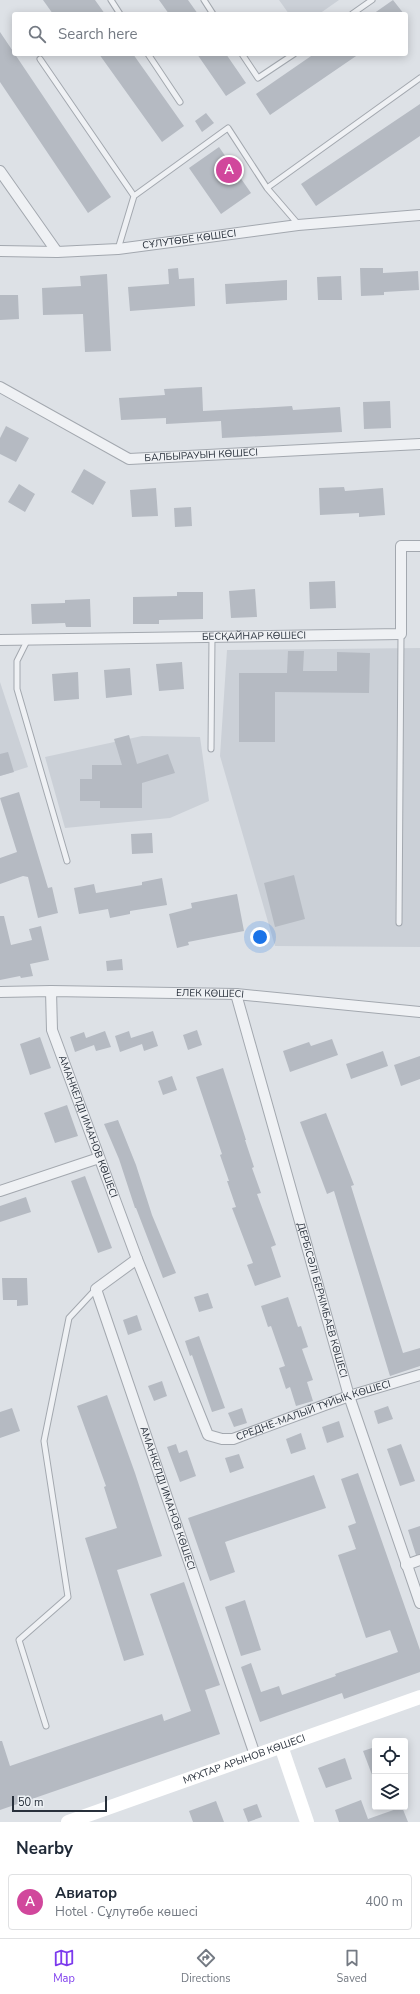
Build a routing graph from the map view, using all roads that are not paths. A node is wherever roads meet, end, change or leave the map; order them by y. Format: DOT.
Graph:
graph roads {
  1 [pos="110,0"];
  2 [pos="204,0"];
  3 [pos="372,0"];
  4 [pos="119,12"];
  5 [pos="213,12"];
  6 [pos="355,12"];
  7 [pos="149,56"];
  8 [pos="243,56"];
  9 [pos="291,56"];
  10 [pos="40,59"];
  11 [pos="420,78"];
  12 [pos="180,102"];
  13 [pos="0,171"];
  14 [pos="266,188"];
  15 [pos="134,196"];
  16 [pos="420,215"];
  17 [pos="298,225"];
  18 [pos="118,249"];
  19 [pos="0,251"];
  20 [pos="57,252"];
  21 [pos="0,387"];
  22 [pos="420,444"];
  23 [pos="420,546"];
  24 [pos="400,634"];
  25 [pos="212,637"];
  26 [pos="28,639"];
  27 [pos="0,640"];
  28 [pos="211,749"];
  29 [pos="67,861"];
  30 [pos="399,923"];
  31 [pos="51,991"];
  32 [pos="0,992"];
  33 [pos="236,994"];
  34 [pos="420,1012"];
  35 [pos="99,1158"];
  36 [pos="0,1191"];
  37 [pos="137,1259"];
  38 [pos="96,1289"];
  39 [pos="420,1375"];
  40 [pos="349,1396"];
  41 [pos="208,1435"];
  42 [pos="420,1560"];
  43 [pos="406,1565"];
  44 [pos="420,1603"];
  45 [pos="420,1697"];
  46 [pos="46,1726"];
  47 [pos="281,1746"];
  48 [pos="256,1755"];
  49 [pos="68,1822"];
  50 [pos="307,1822"];
  1 -- 4 [label="lane"];
  2 -- 5 [label="lane"];
  3 -- 6 [label="lane"];
  7 -- 12 [label="lane"];
  8 -- 9 [label="lane"];
  10 -- 15 [label="lane"];
  11 -- 14 [label="lane"];
  13 -- 20 [label="street"];
  14 -- 15 [label="lane"];
  14 -- 17 [label="lane"];
  15 -- 18 [label="lane"];
  16 -- 17 [label="street, СҰЛУТӨБЕ КӨШЕСІ"];
  17 -- 18 [label="street, СҰЛУТӨБЕ КӨШЕСІ"];
  18 -- 20 [label="street, СҰЛУТӨБЕ КӨШЕСІ"];
  19 -- 20 [label="street, СҰЛУТӨБЕ КӨШЕСІ"];
  21 -- 22 [label="street, БАЛБЫРАУЫН КӨШЕСІ"];
  23 -- 24 [label="street"];
  24 -- 25 [label="street, БЕСҚАЙНАР КӨШЕСІ"];
  24 -- 30 [label="lane"];
  25 -- 26 [label="street, БЕСҚАЙНАР КӨШЕСІ"];
  25 -- 28 [label="lane"];
  26 -- 27 [label="street, БЕСҚАЙНАР КӨШЕСІ"];
  26 -- 29 [label="lane"];
  31 -- 32 [label="street, ЕЛЕК КӨШЕСІ"];
  31 -- 33 [label="street, ЕЛЕК КӨШЕСІ"];
  31 -- 35 [label="street, АМАНКЕЛДІ ИМАНОВ КӨШЕСІ"];
  33 -- 34 [label="street, ЕЛЕК КӨШЕСІ"];
  33 -- 40 [label="street, ДЕРБІСӘЛІ БЕРКІМБАЕВ КӨШЕСІ"];
  35 -- 36 [label="street"];
  35 -- 37 [label="street, АМАНКЕЛДІ ИМАНОВ КӨШЕСІ"];
  37 -- 38 [label="street"];
  37 -- 41 [label="street, АМАНКЕЛДІ ИМАНОВ КӨШЕСІ"];
  38 -- 46 [label="lane"];
  38 -- 48 [label="street, АМАНКЕЛДІ ИМАНОВ КӨШЕСІ"];
  39 -- 40 [label="street, СРЕДНЕ-МАЛЫЙ ТҰЙЫҚ КӨШЕСІ"];
  40 -- 41 [label="street, СРЕДНЕ-МАЛЫЙ ТҰЙЫҚ КӨШЕСІ"];
  40 -- 43 [label="street, ДЕРБІСӘЛІ БЕРКІМБАЕВ КӨШЕСІ"];
  42 -- 43 [label="street"];
  43 -- 44 [label="street, ДЕРБІСӘЛІ БЕРКІМБАЕВ КӨШЕСІ"];
  45 -- 47 [label="main road, МҰХТАР АРЫНОВ КӨШЕСІ"];
  47 -- 48 [label="main road, МҰХТАР АРЫНОВ КӨШЕСІ"];
  47 -- 50 [label="main road"];
  48 -- 49 [label="main road, МҰХТАР АРЫНОВ КӨШЕСІ"];
}
